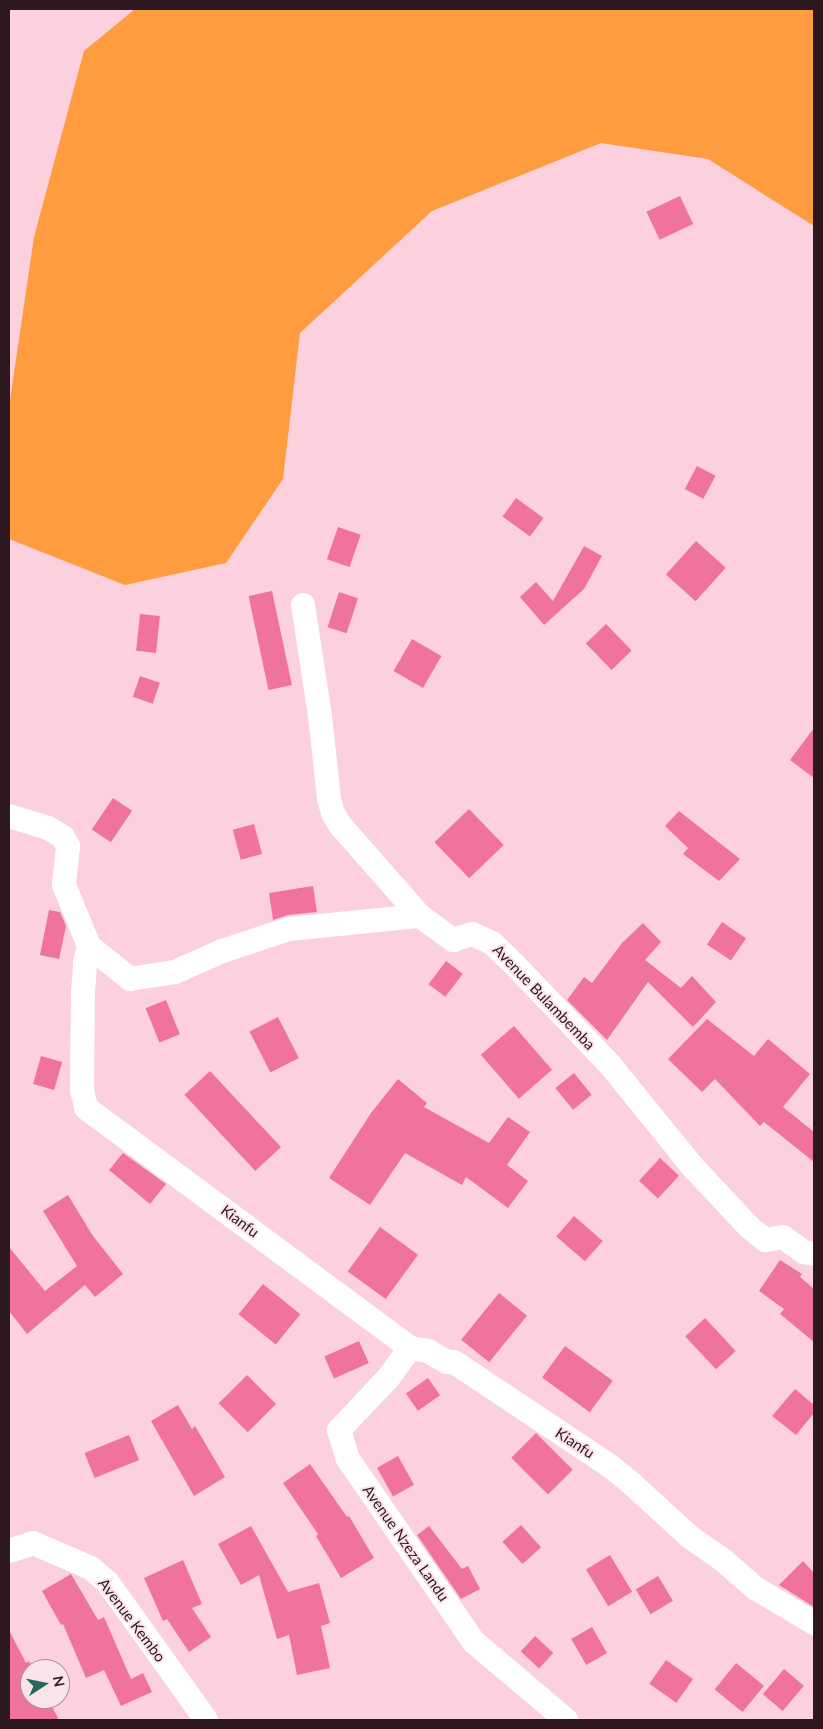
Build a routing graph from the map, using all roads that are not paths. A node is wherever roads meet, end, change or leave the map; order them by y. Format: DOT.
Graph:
graph roads {
  1 [pos="303,605"];
  2 [pos="9,816"];
  3 [pos="420,916"];
  4 [pos="89,946"];
  5 [pos="814,1254"];
  6 [pos="410,1348"];
  7 [pos="9,1551"];
  8 [pos="814,1623"];
  9 [pos="206,1720"];
  10 [pos="566,1720"];
  1 -- 3 [label="street, Avenue Bulambemba"];
  2 -- 4 [label="street"];
  3 -- 4 [label="street"];
  3 -- 5 [label="street, Avenue Bulambemba"];
  4 -- 6 [label="street, Kianfu"];
  6 -- 8 [label="street, Kianfu"];
  6 -- 10 [label="street, Avenue Nzeza Landu"];
  7 -- 9 [label="street, Avenue Kembo"];
}
